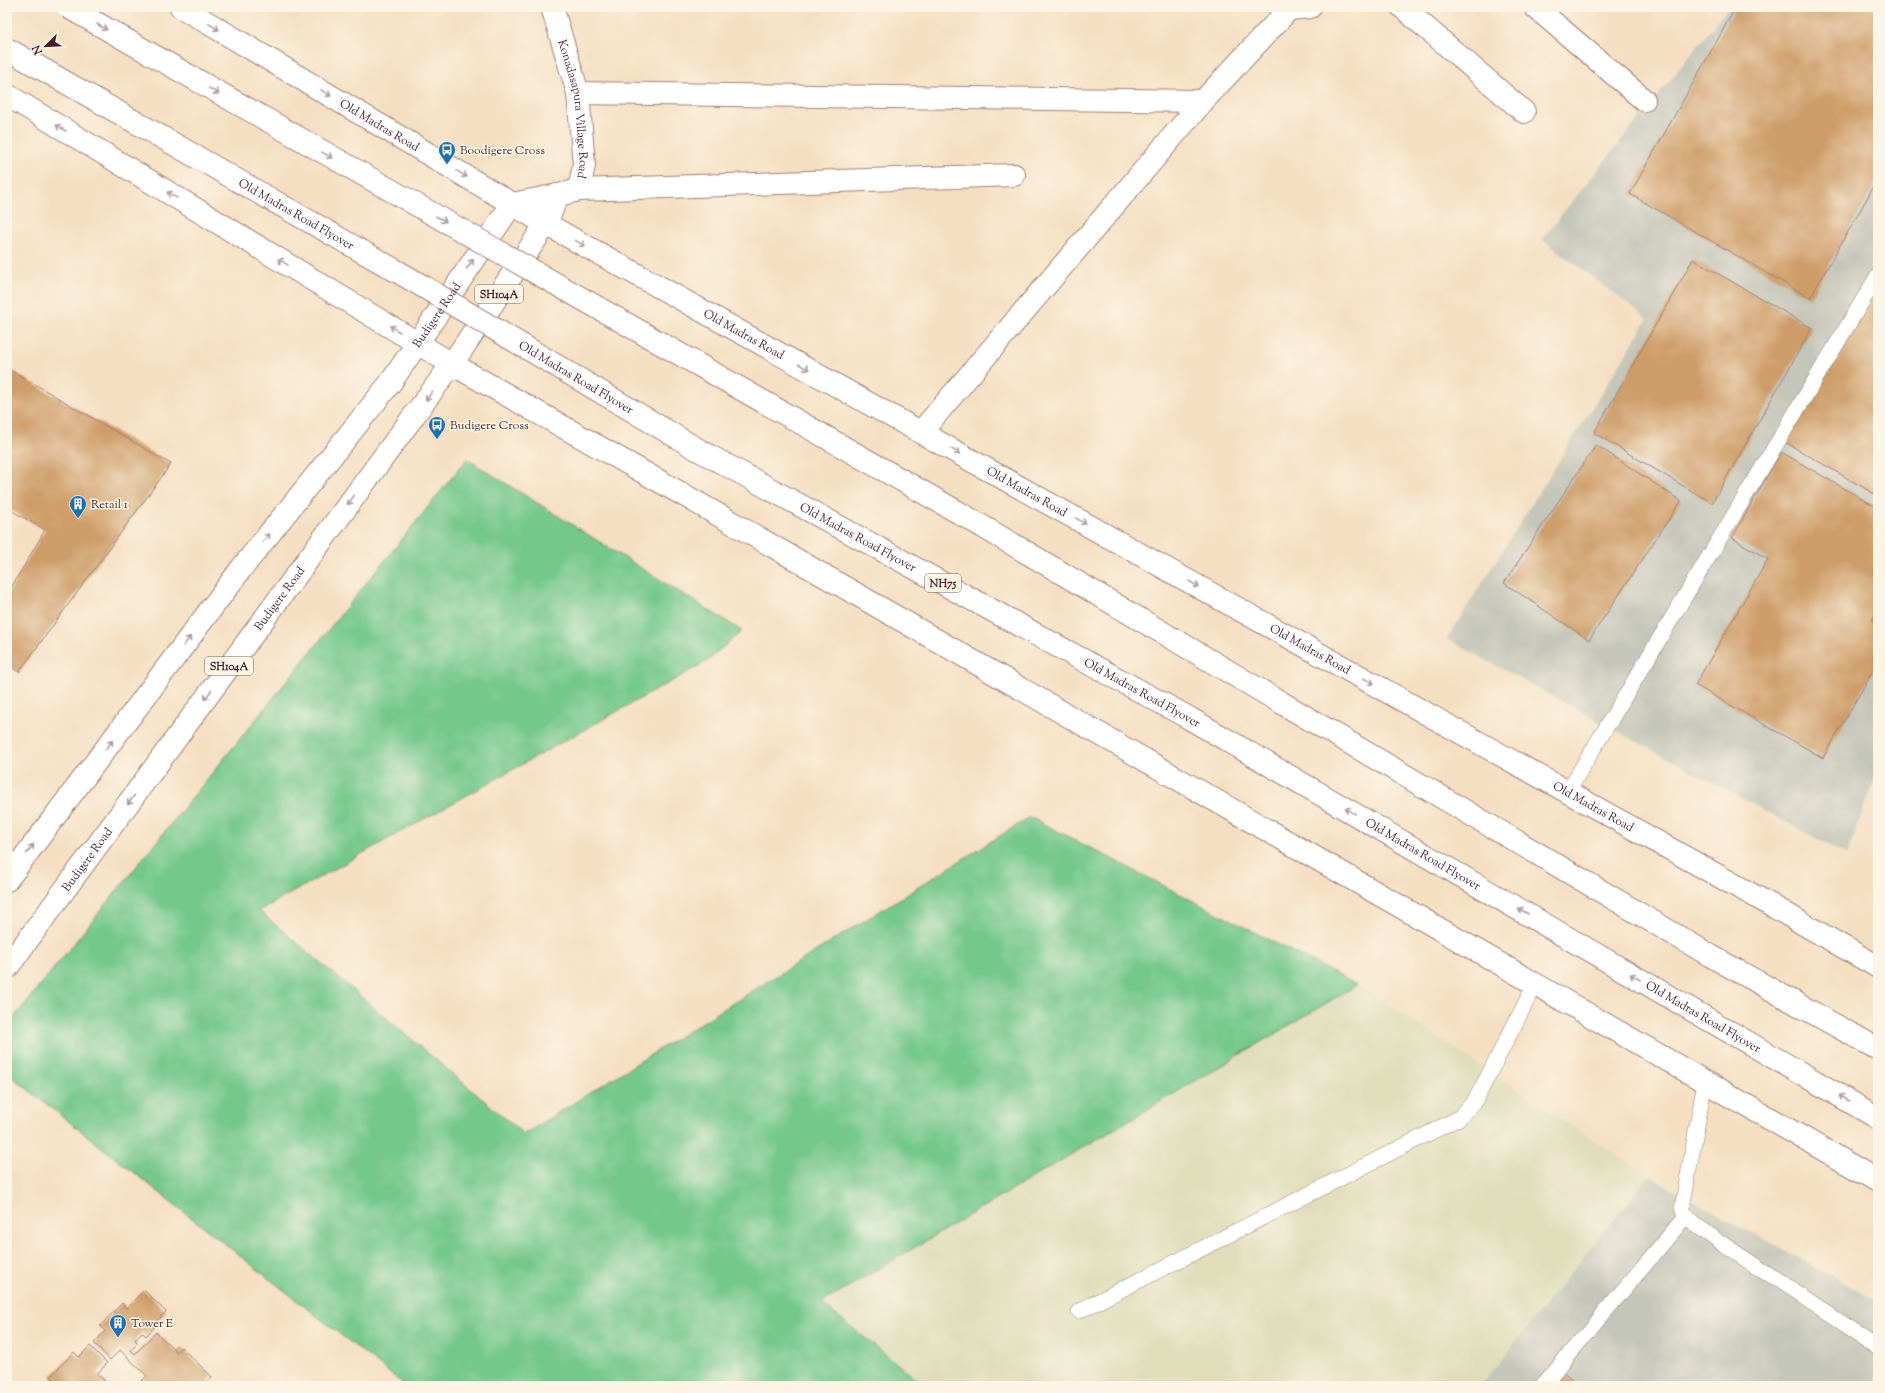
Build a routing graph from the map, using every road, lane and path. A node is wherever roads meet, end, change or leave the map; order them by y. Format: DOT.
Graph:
graph roads {
  1 [pos="68,7"];
  2 [pos="181,7"];
  3 [pos="552,7"];
  4 [pos="1310,7"];
  5 [pos="1402,7"];
  6 [pos="1535,7"];
  7 [pos="1288,8"];
  8 [pos="7,49"];
  9 [pos="578,93"];
  10 [pos="7,95"];
  11 [pos="1644,100"];
  12 [pos="1203,101"];
  13 [pos="1524,112"];
  14 [pos="1014,175"];
  15 [pos="568,192"];
  16 [pos="512,204"];
  17 [pos="546,224"];
  18 [pos="1878,275"];
  19 [pos="416,342"];
  20 [pos="452,364"];
  21 [pos="921,432"];
  22 [pos="1568,792"];
  23 [pos="7,880"];
  24 [pos="1877,965"];
  25 [pos="7,968"];
  26 [pos="1535,985"];
  27 [pos="1878,1050"];
  28 [pos="1705,1082"];
  29 [pos="1878,1118"];
  30 [pos="1878,1181"];
  31 [pos="1686,1216"];
  32 [pos="1079,1311"];
  33 [pos="1878,1347"];
  34 [pos="1542,1386"];
  1 -- 27 [label="main road, one-way, bridge"];
  2 -- 16 [label="main road, Old Madras Road, one-way"];
  3 -- 9 [label="main road, Konadasapura Village Road"];
  4 -- 7 [label="main road"];
  5 -- 13 [label="main road"];
  6 -- 11 [label="main road"];
  7 -- 12 [label="main road"];
  29 -- 8 [label="main road, Old Madras Road Flyover / NH75, one-way, bridge"];
  9 -- 12 [label="main road"];
  9 -- 15 [label="main road, Konadasapura Village Road"];
  19 -- 10 [label="main road, one-way"];
  12 -- 21 [label="main road"];
  14 -- 15 [label="main road"];
  15 -- 16 [label="main road"];
  15 -- 17 [label="main road, Konadasapura Village Road"];
  16 -- 17 [label="main road, Old Madras Road"];
  19 -- 16 [label="main road, Budigere Road / SH104A, one-way"];
  17 -- 20 [label="main road, Budigere Road / SH104A"];
  17 -- 21 [label="main road, Old Madras Road, one-way"];
  18 -- 22 [label="lane"];
  19 -- 20 [label="main road"];
  23 -- 19 [label="main road, Budigere Road / SH104A, one-way"];
  20 -- 25 [label="main road, Budigere Road / SH104A, one-way"];
  20 -- 26 [label="main road"];
  21 -- 22 [label="main road, Old Madras Road, one-way"];
  22 -- 24 [label="main road, Old Madras Road"];
  26 -- 28 [label="main road"];
  26 -- 32 [label="lane"];
  28 -- 30 [label="main road"];
  28 -- 31 [label="lane"];
  31 -- 33 [label="lane"];
  31 -- 34 [label="lane"];
}
